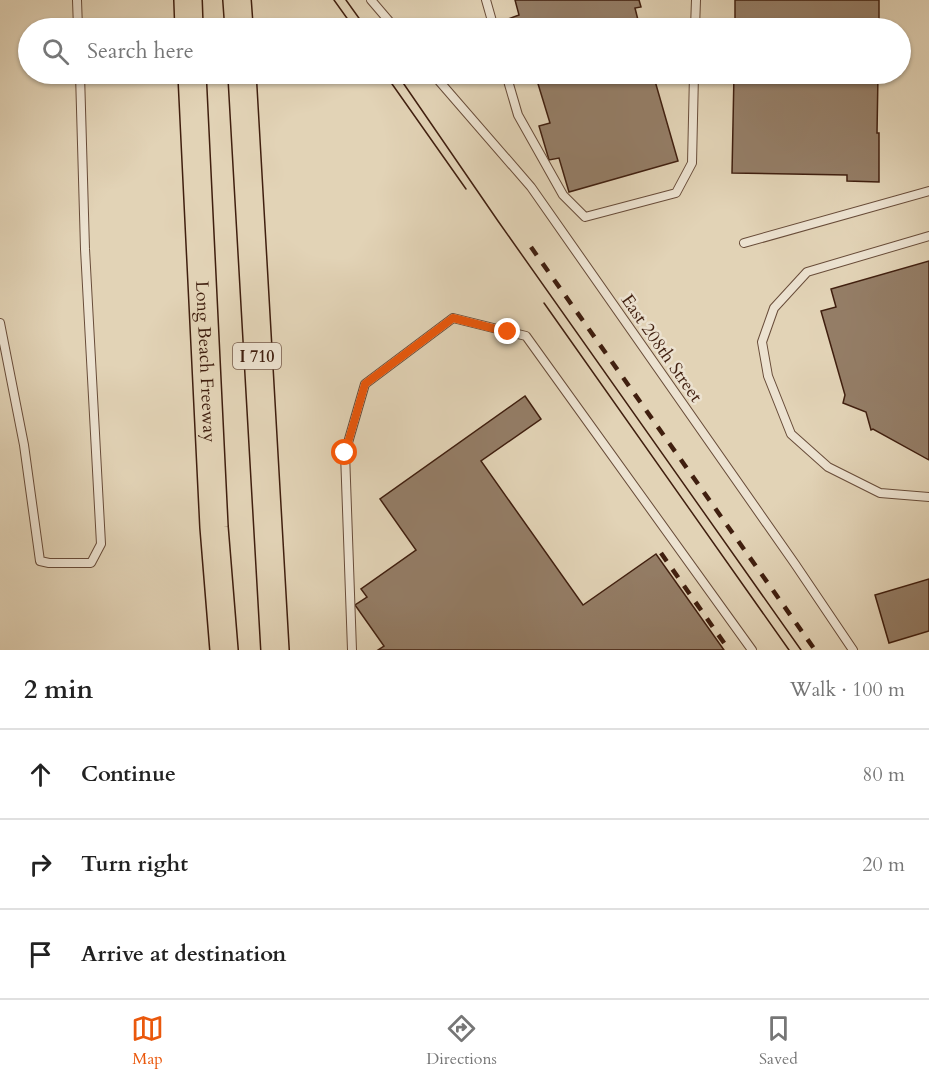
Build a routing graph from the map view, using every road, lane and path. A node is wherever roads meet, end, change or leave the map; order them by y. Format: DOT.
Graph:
graph roads {
  1 [pos="77,0"];
  2 [pos="188,0"];
  3 [pos="237,0"];
  4 [pos="371,0"];
  5 [pos="486,0"];
  6 [pos="696,0"];
  7 [pos="78,18"];
  8 [pos="189,18"];
  9 [pos="238,18"];
  10 [pos="386,18"];
  11 [pos="491,18"];
  12 [pos="695,18"];
  13 [pos="80,84"];
  14 [pos="192,84"];
  15 [pos="243,84"];
  16 [pos="443,84"];
  17 [pos="510,84"];
  18 [pos="694,84"];
  19 [pos="929,191"];
  20 [pos="929,236"];
  21 [pos="744,243"];
  22 [pos="0,323"];
  23 [pos="929,497"];
  24 [pos="224,650"];
  25 [pos="275,650"];
  26 [pos="352,650"];
  27 [pos="752,650"];
  28 [pos="853,650"];
  1 -- 7 [label="lane"];
  2 -- 8 [label="highway"];
  3 -- 9 [label="highway"];
  4 -- 10 [label="lane"];
  5 -- 11 [label="lane"];
  6 -- 12 [label="lane"];
  13 -- 22 [label="lane"];
  14 -- 24 [label="highway, Long Beach Freeway / I 710"];
  15 -- 25 [label="highway, I 710"];
  16 -- 28 [label="lane, East 208th Street"];
  17 -- 18 [label="lane"];
  19 -- 21 [label="lane"];
  20 -- 23 [label="lane"];
  26 -- 27 [label="lane"];
}
